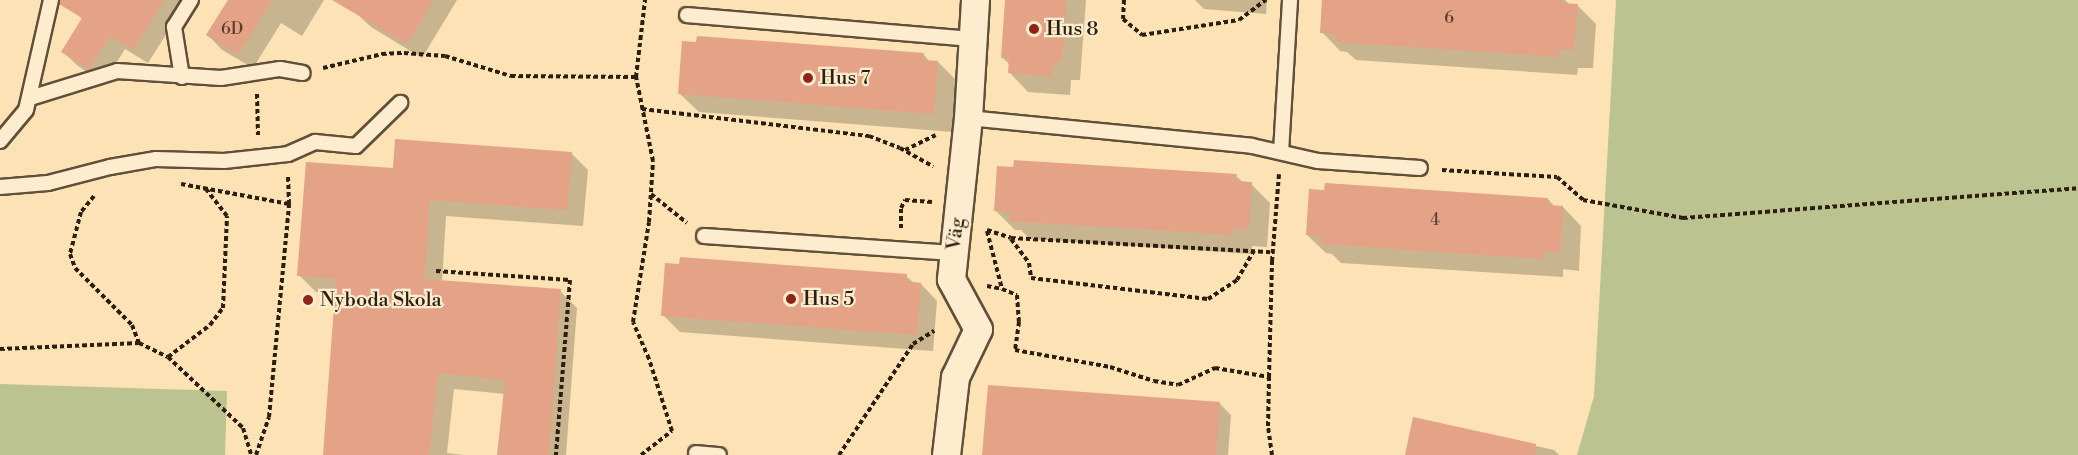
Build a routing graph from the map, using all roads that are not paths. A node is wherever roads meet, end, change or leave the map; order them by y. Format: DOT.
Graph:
graph roads {
  1 [pos="51,0"];
  2 [pos="191,0"];
  3 [pos="975,0"];
  4 [pos="1290,0"];
  5 [pos="687,15"];
  6 [pos="971,39"];
  7 [pos="303,73"];
  8 [pos="182,77"];
  9 [pos="30,98"];
  10 [pos="400,103"];
  11 [pos="968,118"];
  12 [pos="0,141"];
  13 [pos="1281,152"];
  14 [pos="1420,168"];
  15 [pos="0,188"];
  16 [pos="704,236"];
  17 [pos="955,242"];
  18 [pos="696,453"];
  19 [pos="719,455"];
  20 [pos="946,455"];
  1 -- 9 [label="lane"];
  2 -- 8 [label="lane"];
  3 -- 6 [label="street, Väg"];
  4 -- 13 [label="lane"];
  5 -- 6 [label="lane"];
  6 -- 11 [label="street, Väg"];
  7 -- 8 [label="lane"];
  8 -- 9 [label="lane"];
  9 -- 12 [label="lane"];
  10 -- 15 [label="lane"];
  11 -- 13 [label="lane"];
  11 -- 17 [label="street, Väg"];
  13 -- 14 [label="lane"];
  16 -- 17 [label="lane"];
  17 -- 20 [label="street, Väg"];
  18 -- 19 [label="lane"];
}
